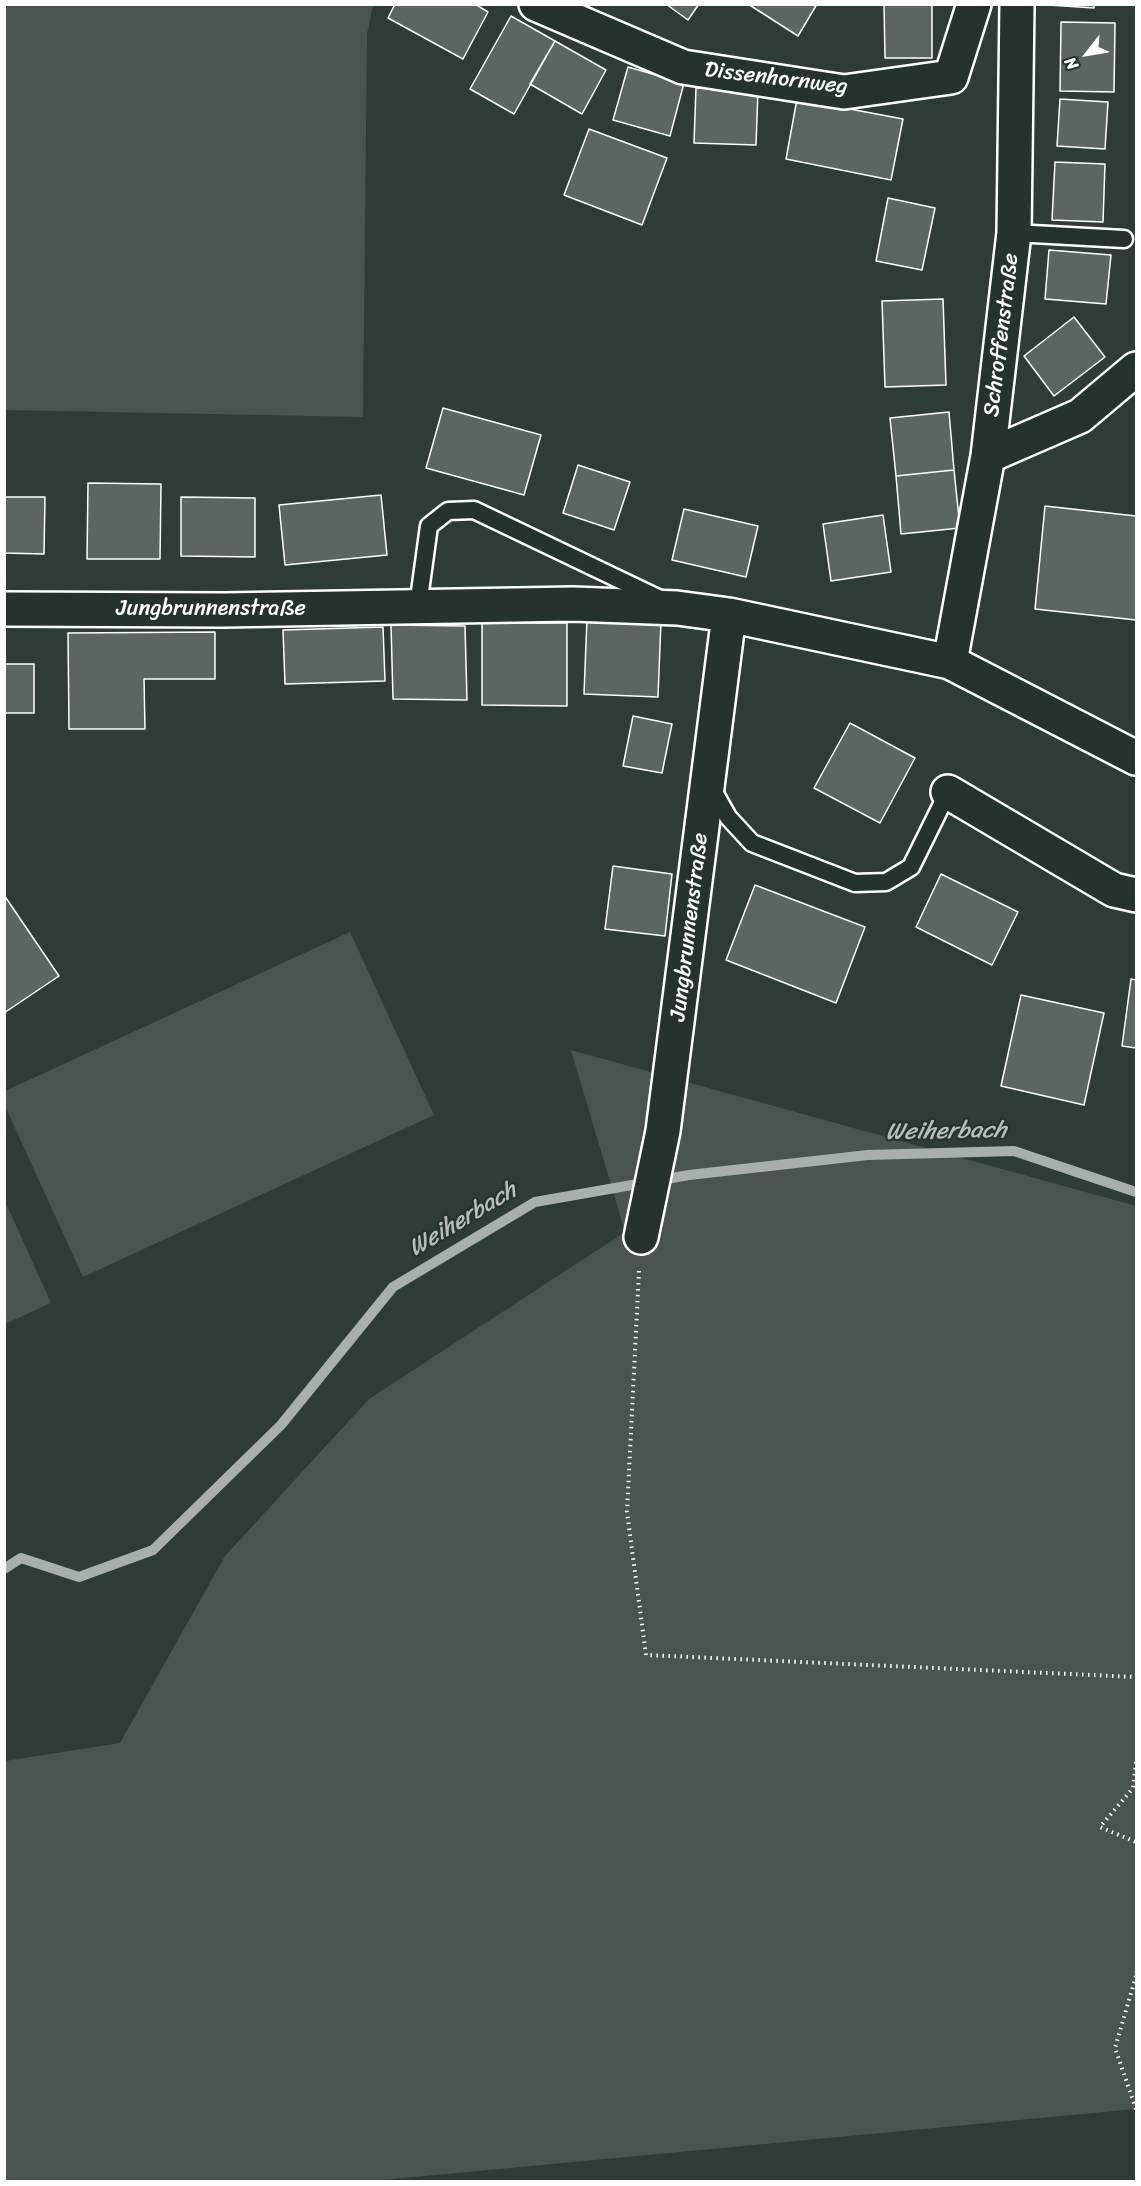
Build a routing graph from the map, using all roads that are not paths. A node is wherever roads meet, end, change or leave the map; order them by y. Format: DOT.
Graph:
graph roads {
  1 [pos="536,4"];
  2 [pos="974,4"];
  3 [pos="1017,4"];
  4 [pos="1014,233"];
  5 [pos="1124,239"];
  6 [pos="1137,369"];
  7 [pos="988,456"];
  8 [pos="418,606"];
  9 [pos="677,608"];
  10 [pos="4,609"];
  11 [pos="729,615"];
  12 [pos="950,662"];
  13 [pos="1137,758"];
  14 [pos="708,782"];
  15 [pos="948,792"];
  16 [pos="1137,895"];
  17 [pos="641,1237"];
  1 -- 2 [label="street, Dissenhornweg"];
  3 -- 4 [label="street, Schroffenstraße"];
  4 -- 5 [label="lane"];
  4 -- 7 [label="street, Schroffenstraße"];
  6 -- 7 [label="street"];
  7 -- 12 [label="street, Schroffenstraße"];
  8 -- 9 [label="street, Jungbrunnenstraße"];
  8 -- 9 [label="lane, Jungbrunnenstraße"];
  8 -- 10 [label="street, Jungbrunnenstraße"];
  9 -- 11 [label="street, Jungbrunnenstraße"];
  11 -- 12 [label="street, Jungbrunnenstraße"];
  11 -- 14 [label="street, Jungbrunnenstraße"];
  12 -- 13 [label="street, Jungbrunnenstraße"];
  14 -- 15 [label="lane"];
  14 -- 17 [label="street, Jungbrunnenstraße"];
  15 -- 16 [label="street"];
}
